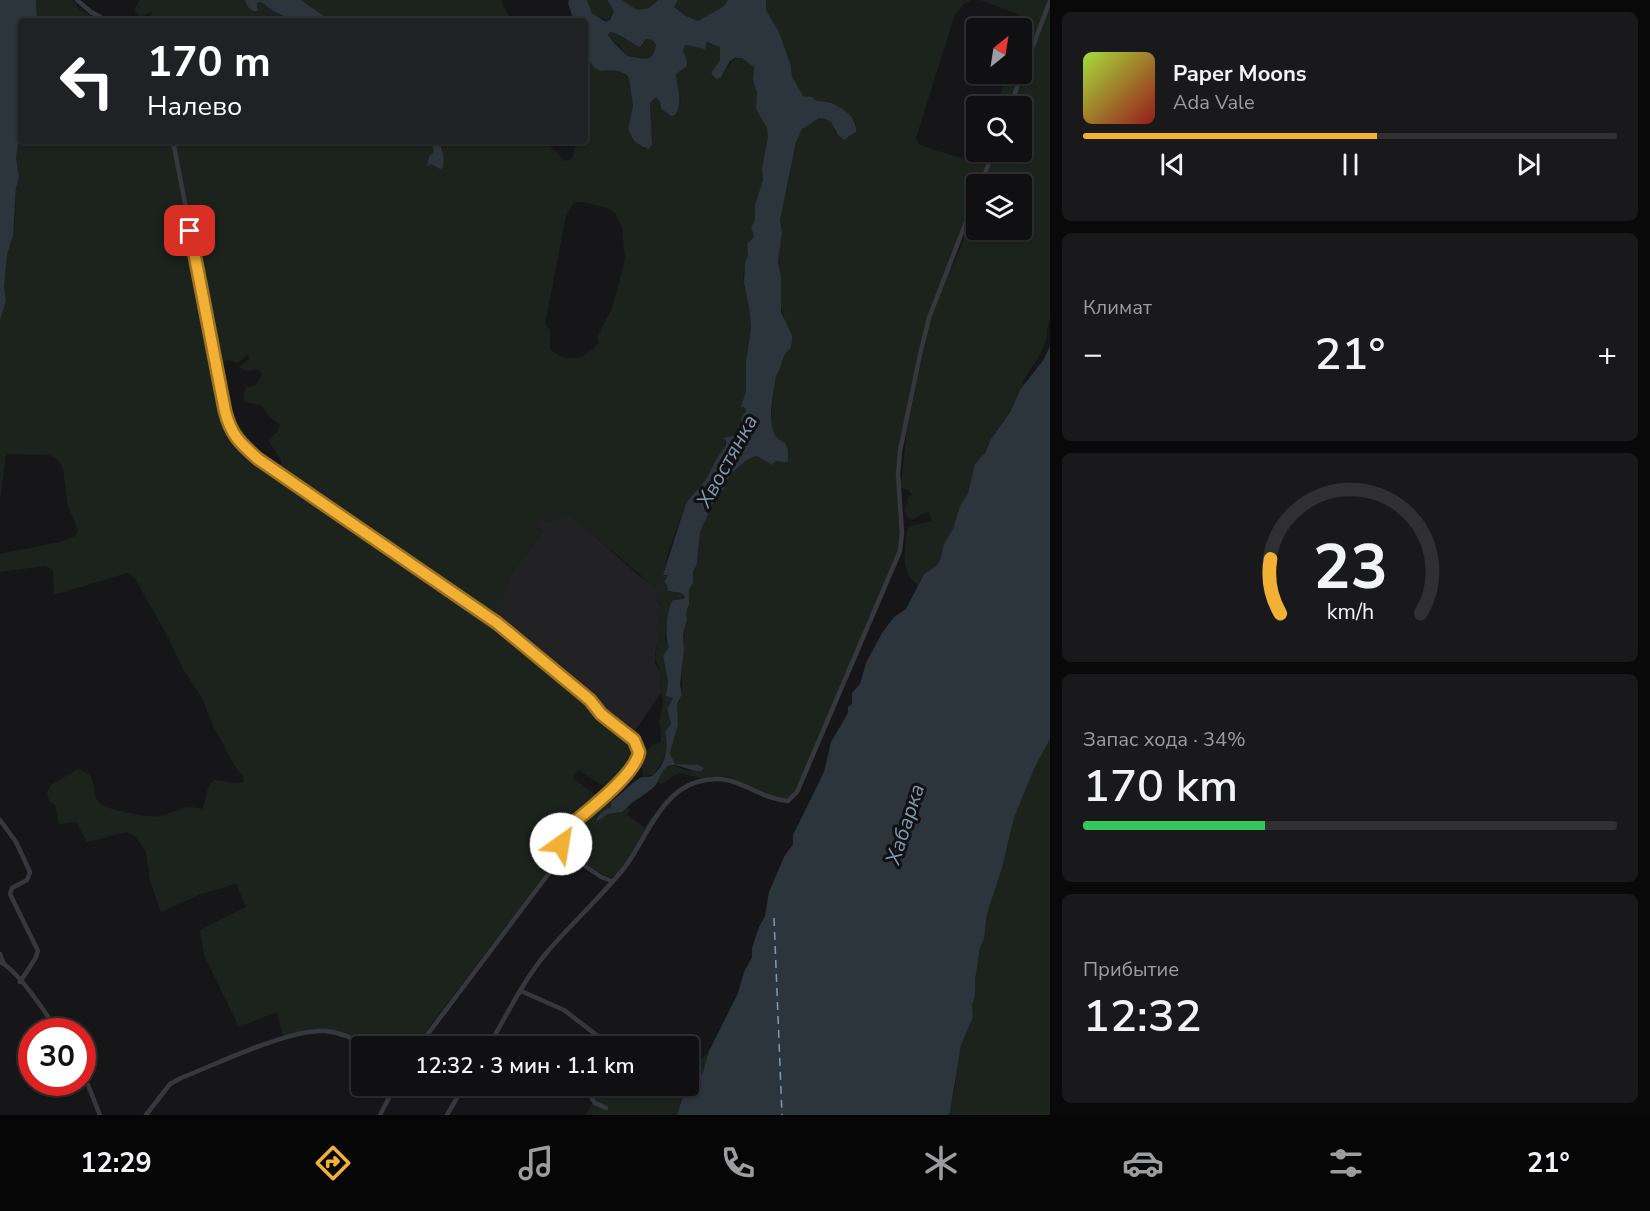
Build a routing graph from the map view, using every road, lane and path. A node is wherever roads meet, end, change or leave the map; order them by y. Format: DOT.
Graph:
graph roads {
  1 [pos="77,0"];
  2 [pos="1050,0"];
  3 [pos="102,18"];
  4 [pos="1014,96"];
  5 [pos="174,144"];
  6 [pos="966,222"];
  7 [pos="0,820"];
  8 [pos="565,852"];
  9 [pos="612,881"];
  10 [pos="0,954"];
  11 [pos="2,963"];
  12 [pos="21,982"];
  13 [pos="521,991"];
  14 [pos="48,1018"];
  15 [pos="426,1036"];
  16 [pos="494,1036"];
  17 [pos="598,1036"];
  18 [pos="351,1037"];
  19 [pos="92,1096"];
  20 [pos="390,1096"];
  21 [pos="458,1096"];
  22 [pos="593,1096"];
  23 [pos="606,1108"];
  24 [pos="100,1115"];
  25 [pos="146,1115"];
  26 [pos="380,1115"];
  27 [pos="447,1115"];
  1 -- 3 [label="street"];
  2 -- 4 [label="street"];
  5 -- 8 [label="street"];
  6 -- 9 [label="street"];
  7 -- 12 [label="street"];
  8 -- 9 [label="street"];
  8 -- 15 [label="street"];
  9 -- 13 [label="street"];
  10 -- 11 [label="street"];
  11 -- 12 [label="street"];
  12 -- 14 [label="street"];
  13 -- 16 [label="street"];
  13 -- 17 [label="street"];
  18 -- 25 [label="street"];
  19 -- 24 [label="street"];
  20 -- 26 [label="street"];
  21 -- 27 [label="street"];
  22 -- 23 [label="street"];
}
